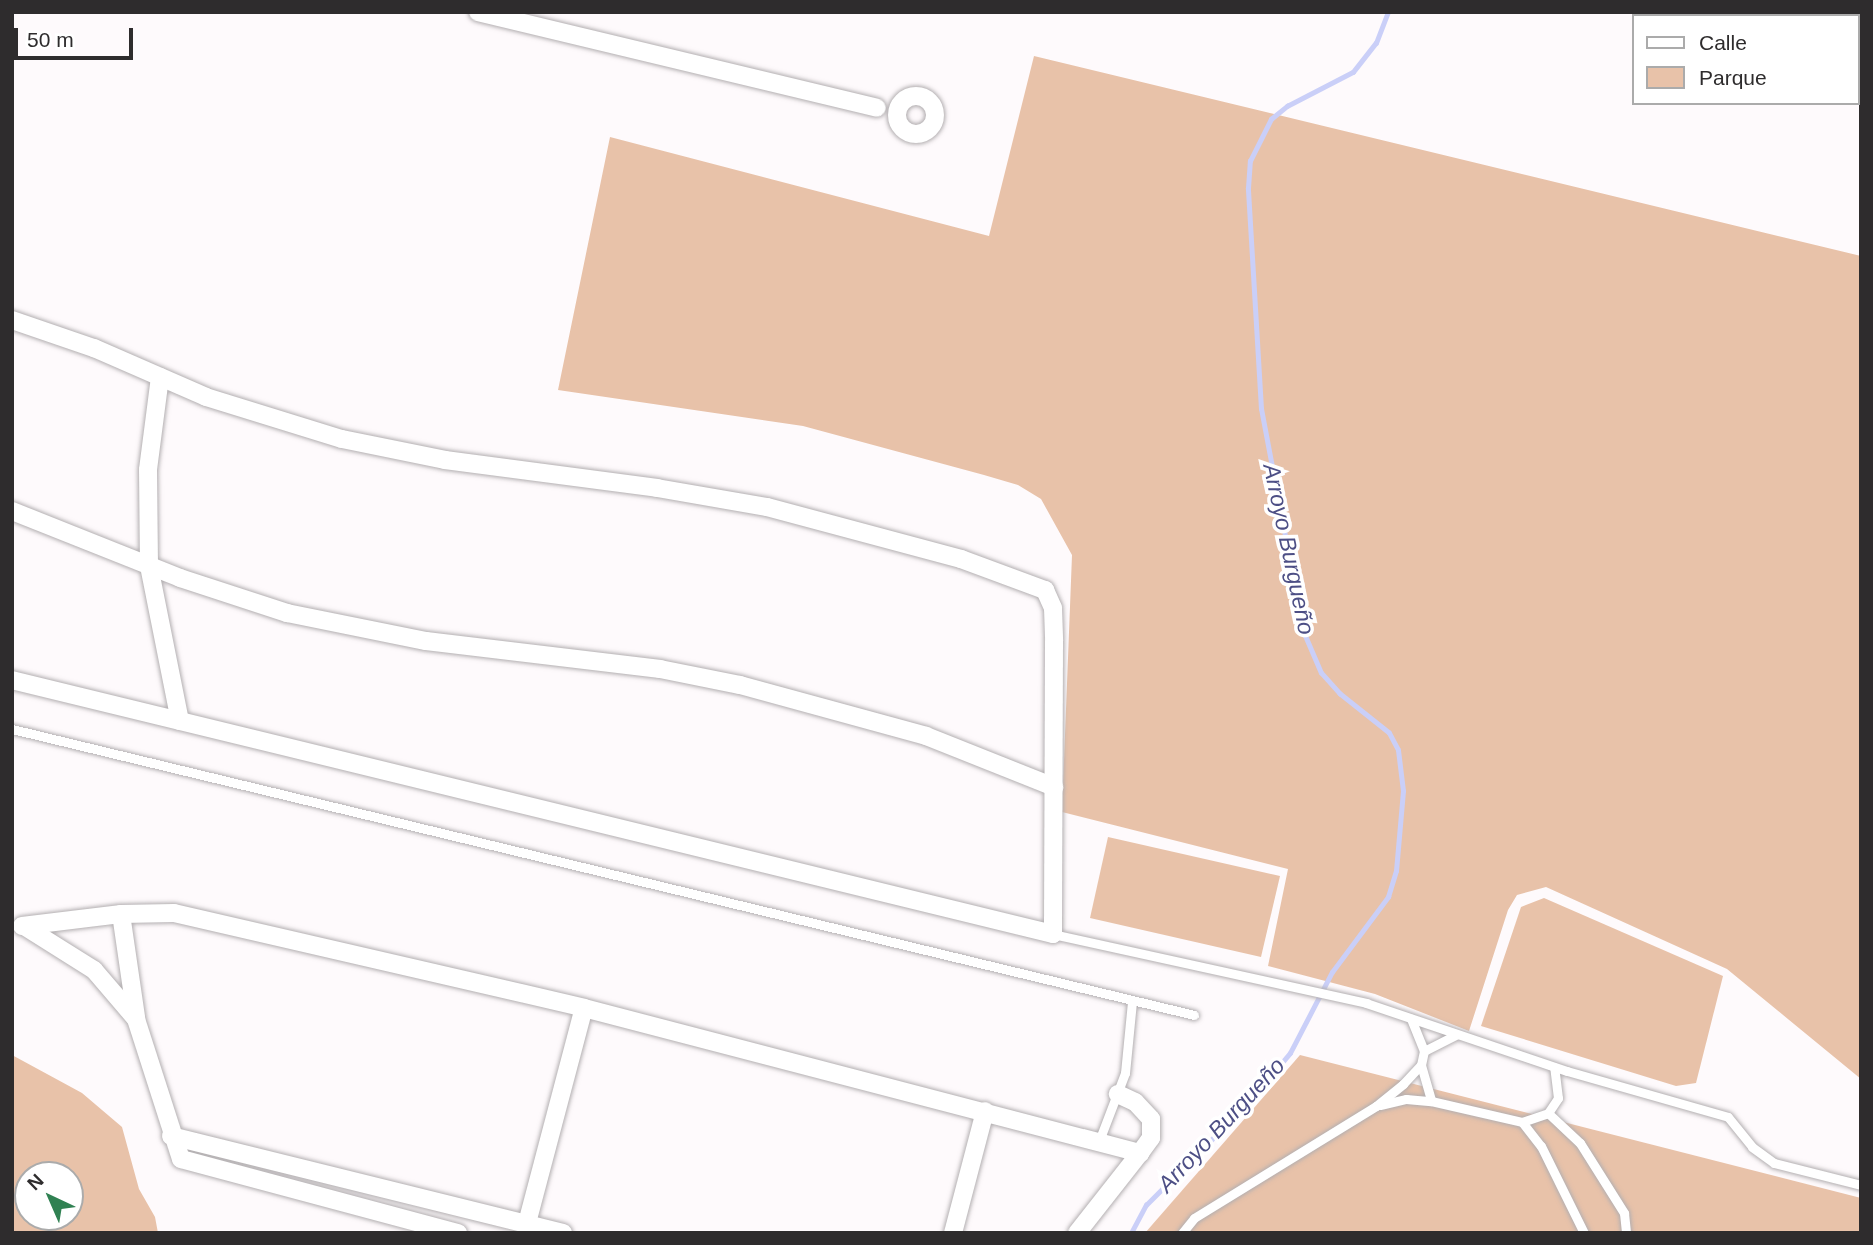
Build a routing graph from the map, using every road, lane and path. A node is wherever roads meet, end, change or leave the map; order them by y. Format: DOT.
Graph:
graph roads {
  1 [pos="478,12"];
  2 [pos="904,101"];
  3 [pos="877,107"];
  4 [pos="899,124"];
  5 [pos="12,320"];
  6 [pos="160,377"];
  7 [pos="12,510"];
  8 [pos="149,566"];
  9 [pos="12,680"];
  10 [pos="180,721"];
  11 [pos="12,729"];
  12 [pos="1054,787"];
  13 [pos="121,914"];
  14 [pos="18,924"];
  15 [pos="1053,934"];
  16 [pos="1132,1002"];
  17 [pos="584,1007"];
  18 [pos="1194,1016"];
  19 [pos="136,1019"];
  20 [pos="1412,1019"];
  21 [pos="1456,1035"];
  22 [pos="1424,1051"];
  23 [pos="1421,1065"];
  24 [pos="1554,1067"];
  25 [pos="1118,1094"];
  26 [pos="1431,1101"];
  27 [pos="1376,1106"];
  28 [pos="985,1111"];
  29 [pos="1548,1113"];
  30 [pos="1522,1122"];
  31 [pos="171,1136"];
  32 [pos="1099,1141"];
  33 [pos="1140,1153"];
  34 [pos="1861,1185"];
  35 [pos="527,1223"];
  36 [pos="450,1232"];
  37 [pos="563,1233"];
  38 [pos="953,1233"];
  39 [pos="1077,1233"];
  40 [pos="1182,1233"];
  41 [pos="1584,1233"];
  42 [pos="1626,1233"];
  1 -- 3 [label="street"];
  2 -- 3 [label="street"];
  2 -- 4 [label="street"];
  2 -- 4 [label="street"];
  3 -- 4 [label="street"];
  5 -- 6 [label="street"];
  6 -- 8 [label="street"];
  6 -- 12 [label="street"];
  7 -- 8 [label="street"];
  8 -- 10 [label="street"];
  8 -- 12 [label="street"];
  9 -- 10 [label="street"];
  10 -- 15 [label="street"];
  11 -- 16 [label="lane"];
  12 -- 15 [label="street"];
  13 -- 14 [label="street"];
  13 -- 17 [label="street"];
  13 -- 19 [label="street"];
  14 -- 19 [label="street"];
  15 -- 20 [label="lane"];
  16 -- 18 [label="lane"];
  16 -- 25 [label="lane"];
  17 -- 28 [label="street"];
  17 -- 35 [label="street"];
  19 -- 31 [label="street"];
  20 -- 21 [label="lane"];
  20 -- 22 [label="lane"];
  21 -- 22 [label="lane"];
  21 -- 24 [label="lane"];
  22 -- 23 [label="lane"];
  23 -- 26 [label="lane"];
  23 -- 27 [label="lane"];
  24 -- 29 [label="lane"];
  24 -- 34 [label="lane"];
  25 -- 32 [label="lane"];
  25 -- 33 [label="street"];
  26 -- 27 [label="lane"];
  26 -- 30 [label="lane"];
  27 -- 40 [label="lane"];
  28 -- 32 [label="street"];
  28 -- 38 [label="street"];
  29 -- 30 [label="lane"];
  29 -- 42 [label="lane"];
  30 -- 41 [label="lane"];
  31 -- 35 [label="street"];
  31 -- 36 [label="street"];
  32 -- 33 [label="street"];
  33 -- 39 [label="street"];
  35 -- 37 [label="street"];
}
